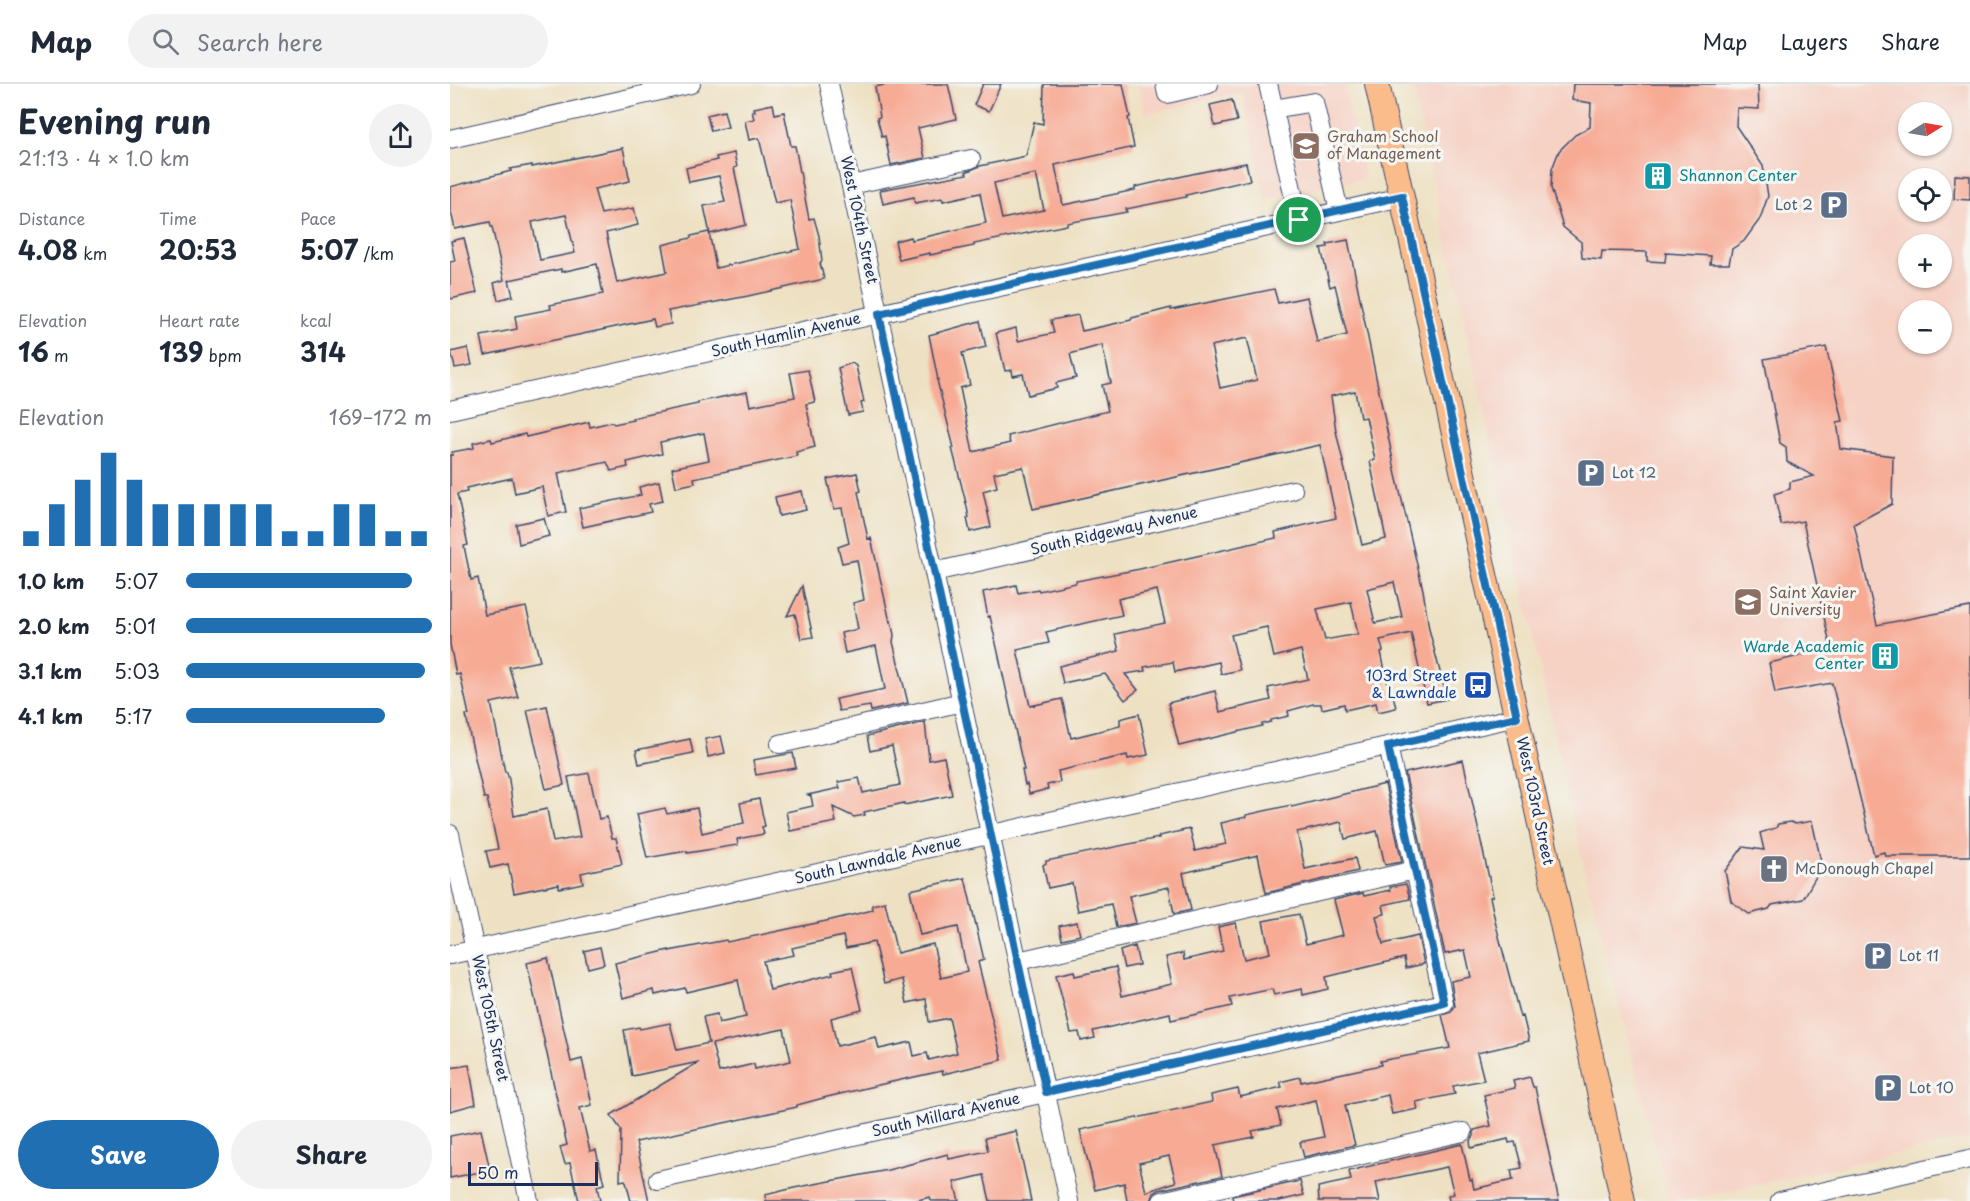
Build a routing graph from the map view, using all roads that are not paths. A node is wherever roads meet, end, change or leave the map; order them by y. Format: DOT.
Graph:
graph roads {
  1 [pos="691,84"];
  2 [pos="830,84"];
  3 [pos="1165,84"];
  4 [pos="1209,84"];
  5 [pos="1268,84"];
  6 [pos="1377,84"];
  7 [pos="1273,109"];
  8 [pos="450,139"];
  9 [pos="971,159"];
  10 [pos="851,185"];
  11 [pos="1402,196"];
  12 [pos="1339,211"];
  13 [pos="1299,220"];
  14 [pos="879,314"];
  15 [pos="450,410"];
  16 [pos="1293,490"];
  17 [pos="934,572"];
  18 [pos="962,702"];
  19 [pos="1517,717"];
  20 [pos="780,744"];
  21 [pos="1388,746"];
  22 [pos="450,834"];
  23 [pos="991,834"];
  24 [pos="1414,870"];
  25 [pos="475,950"];
  26 [pos="450,955"];
  27 [pos="1018,961"];
  28 [pos="1046,1092"];
  29 [pos="1463,1132"];
  30 [pos="1970,1159"];
  31 [pos="658,1180"];
  32 [pos="529,1201"];
  33 [pos="1070,1201"];
  34 [pos="1162,1201"];
  35 [pos="1623,1201"];
  36 [pos="1780,1201"];
  1 -- 8 [label="street"];
  2 -- 10 [label="street, West 104th Street"];
  3 -- 4 [label="street"];
  5 -- 7 [label="street"];
  6 -- 11 [label="main road, West 103rd Street"];
  7 -- 12 [label="street"];
  7 -- 13 [label="street"];
  9 -- 10 [label="street"];
  10 -- 14 [label="street, West 104th Street"];
  11 -- 12 [label="street, South Hamlin Avenue"];
  11 -- 19 [label="main road, West 103rd Street"];
  12 -- 13 [label="street, South Hamlin Avenue"];
  13 -- 14 [label="street, South Hamlin Avenue"];
  14 -- 15 [label="street, South Hamlin Avenue"];
  14 -- 17 [label="street, West 104th Street"];
  16 -- 17 [label="street, South Ridgeway Avenue"];
  17 -- 18 [label="street, West 104th Street"];
  18 -- 20 [label="street"];
  18 -- 23 [label="street, West 104th Street"];
  19 -- 21 [label="street, South Lawndale Avenue"];
  19 -- 35 [label="main road, West 103rd Street"];
  21 -- 23 [label="street, South Lawndale Avenue"];
  21 -- 24 [label="street"];
  22 -- 25 [label="street, West 105th Street"];
  23 -- 25 [label="street, South Lawndale Avenue"];
  23 -- 27 [label="street, West 104th Street"];
  24 -- 27 [label="street"];
  24 -- 28 [label="street, South Millard Avenue"];
  25 -- 26 [label="street, South Lawndale Avenue"];
  25 -- 32 [label="street, West 105th Street"];
  27 -- 28 [label="street, West 104th Street"];
  28 -- 31 [label="street, South Millard Avenue"];
  28 -- 33 [label="street, West 104th Street"];
  29 -- 34 [label="street"];
  30 -- 36 [label="street"];
}
